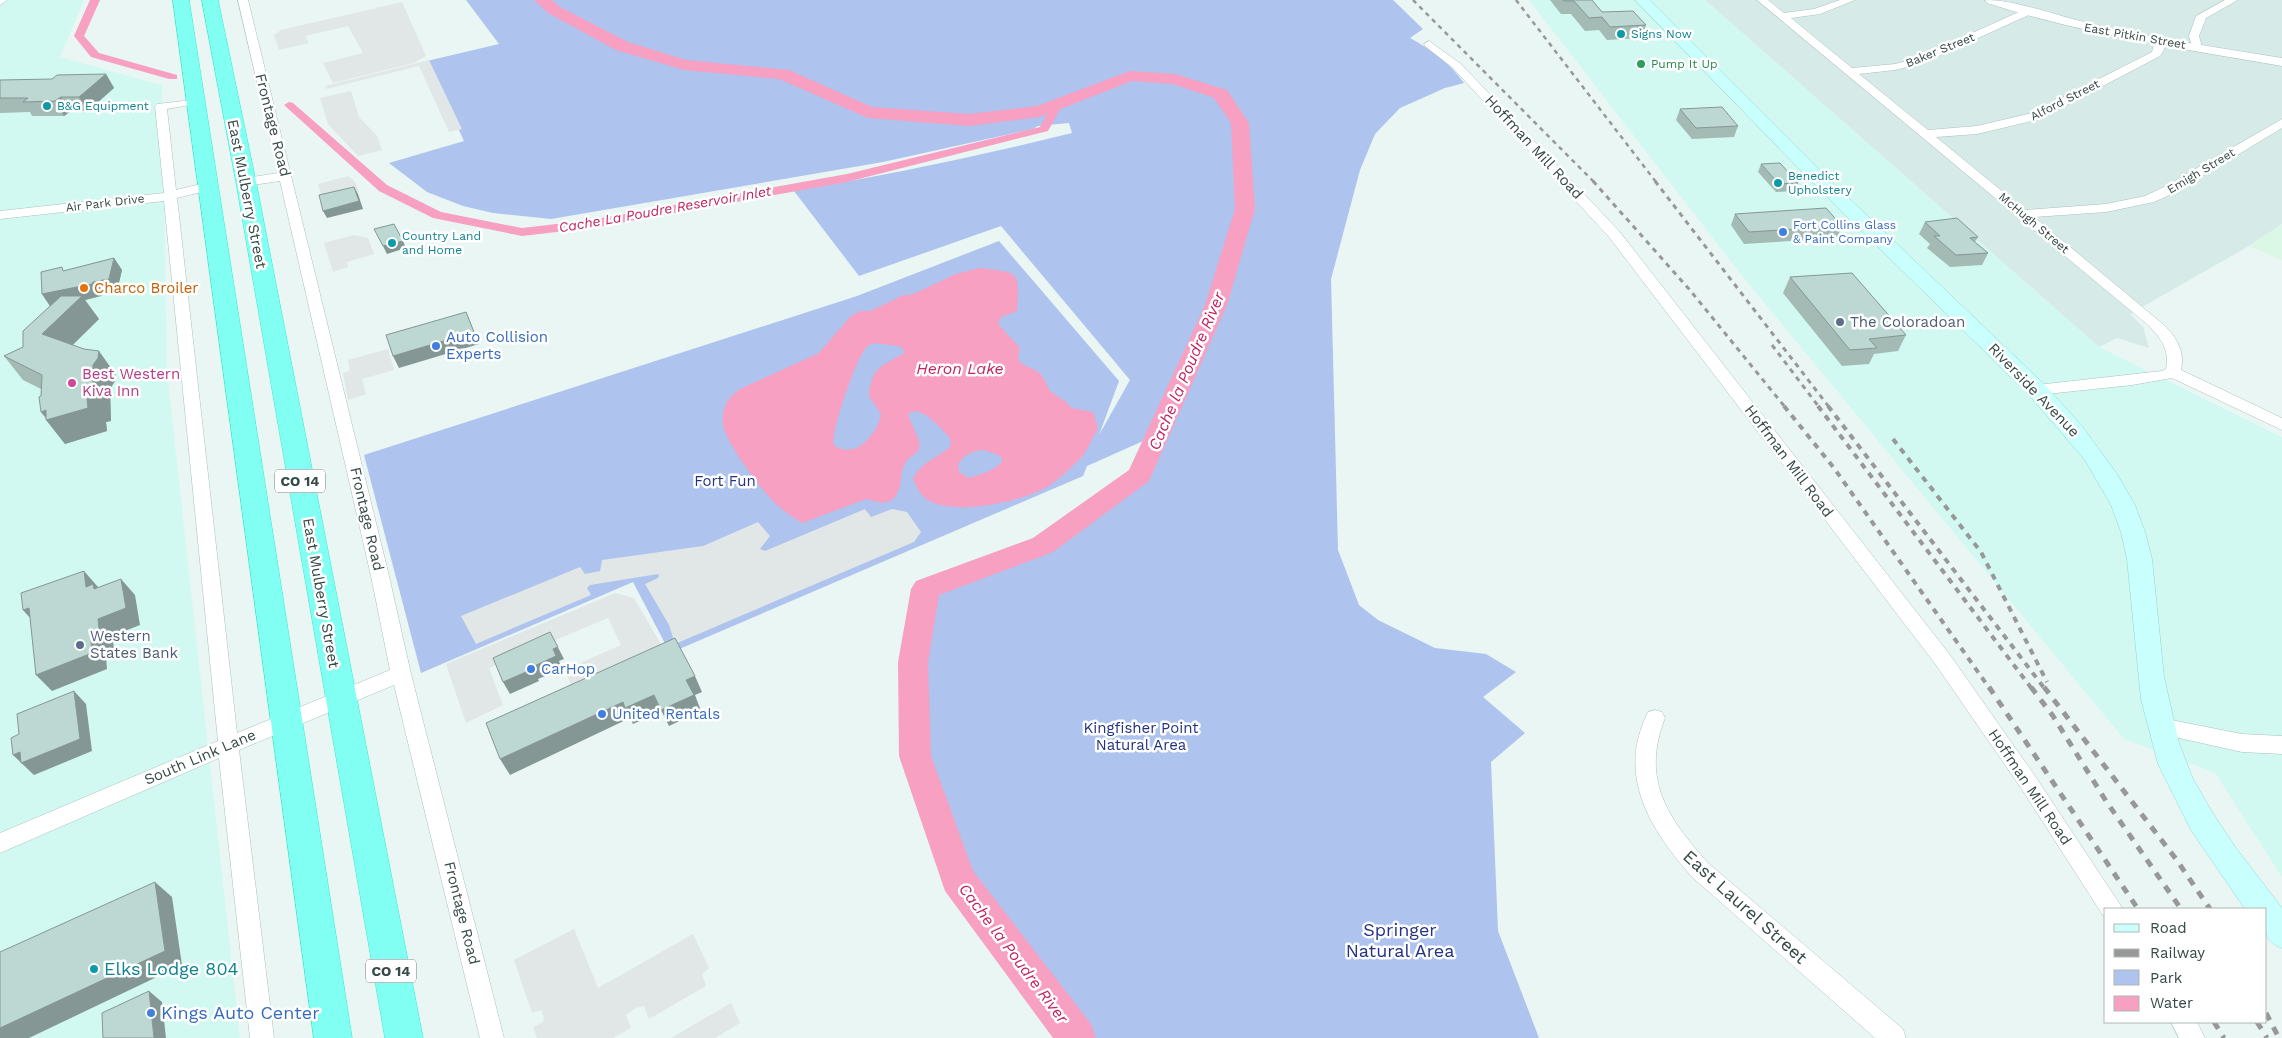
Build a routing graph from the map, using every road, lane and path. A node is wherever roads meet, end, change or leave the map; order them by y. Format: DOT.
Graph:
graph roads {
  1 [pos="181,0"];
  2 [pos="210,0"];
  3 [pos="243,0"];
  4 [pos="1642,0"];
  5 [pos="1762,0"];
  6 [pos="1850,0"];
  7 [pos="1991,0"];
  8 [pos="2233,0"];
  9 [pos="2027,12"];
  10 [pos="1783,16"];
  11 [pos="215,36"];
  12 [pos="2159,41"];
  13 [pos="1429,44"];
  14 [pos="2197,47"];
  15 [pos="2282,62"];
  16 [pos="1850,72"];
  17 [pos="196,101"];
  18 [pos="2282,123"];
  19 [pos="1926,134"];
  20 [pos="285,176"];
  21 [pos="246,182"];
  22 [pos="209,186"];
  23 [pos="170,196"];
  24 [pos="2024,214"];
  25 [pos="0,215"];
  26 [pos="260,262"];
  27 [pos="2173,372"];
  28 [pos="2037,390"];
  29 [pos="2282,425"];
  30 [pos="401,674"];
  31 [pos="340,699"];
  32 [pos="1655,718"];
  33 [pos="286,721"];
  34 [pos="2161,726"];
  35 [pos="229,745"];
  36 [pos="2282,745"];
  37 [pos="0,842"];
  38 [pos="2111,908"];
  39 [pos="2263,908"];
  40 [pos="2267,914"];
  41 [pos="2282,933"];
  42 [pos="2184,1023"];
  43 [pos="262,1038"];
  44 [pos="333,1038"];
  45 [pos="404,1038"];
  46 [pos="492,1038"];
  47 [pos="1894,1038"];
  48 [pos="2193,1038"];
  1 -- 17 [label="highway, CO 14"];
  2 -- 11 [label="highway, East Mulberry Street / CO 14"];
  3 -- 20 [label="street, Frontage Road"];
  4 -- 28 [label="main road, Riverside Avenue"];
  5 -- 10 [label="street, McHugh Street"];
  6 -- 10 [label="street"];
  7 -- 9 [label="street, East Pitkin Street"];
  8 -- 14 [label="street"];
  9 -- 12 [label="street, East Pitkin Street"];
  9 -- 16 [label="street, Baker Street"];
  10 -- 16 [label="street, McHugh Street"];
  11 -- 21 [label="highway, East Mulberry Street / CO 14"];
  11 -- 22 [label="highway"];
  12 -- 14 [label="street, East Pitkin Street"];
  12 -- 19 [label="street, Alford Street"];
  13 -- 38 [label="street, Hoffman Mill Road"];
  14 -- 15 [label="street, East Pitkin Street"];
  16 -- 19 [label="street, McHugh Street"];
  17 -- 22 [label="highway, CO 14"];
  17 -- 23 [label="street"];
  18 -- 24 [label="street, Emigh Street"];
  19 -- 24 [label="street, McHugh Street"];
  20 -- 21 [label="street"];
  20 -- 30 [label="street, Frontage Road"];
  21 -- 26 [label="highway, East Mulberry Street / CO 14"];
  22 -- 23 [label="street, Air Park Drive"];
  22 -- 26 [label="highway"];
  22 -- 33 [label="highway, CO 14"];
  23 -- 25 [label="street, Air Park Drive"];
  23 -- 35 [label="street"];
  24 -- 27 [label="street, McHugh Street"];
  26 -- 31 [label="highway, East Mulberry Street / CO 14"];
  27 -- 28 [label="street"];
  27 -- 29 [label="street"];
  28 -- 34 [label="main road, Riverside Avenue"];
  30 -- 31 [label="street, South Link Lane"];
  30 -- 46 [label="street, Frontage Road"];
  31 -- 33 [label="street, South Link Lane"];
  31 -- 45 [label="highway, East Mulberry Street / CO 14"];
  32 -- 47 [label="street, East Laurel Street"];
  33 -- 35 [label="street, South Link Lane"];
  33 -- 44 [label="highway, CO 14"];
  34 -- 36 [label="street"];
  34 -- 39 [label="main road, Riverside Avenue"];
  35 -- 37 [label="street, South Link Lane"];
  35 -- 43 [label="street"];
  40 -- 41 [label="main road, Riverside Avenue"];
  42 -- 48 [label="street"];
}
